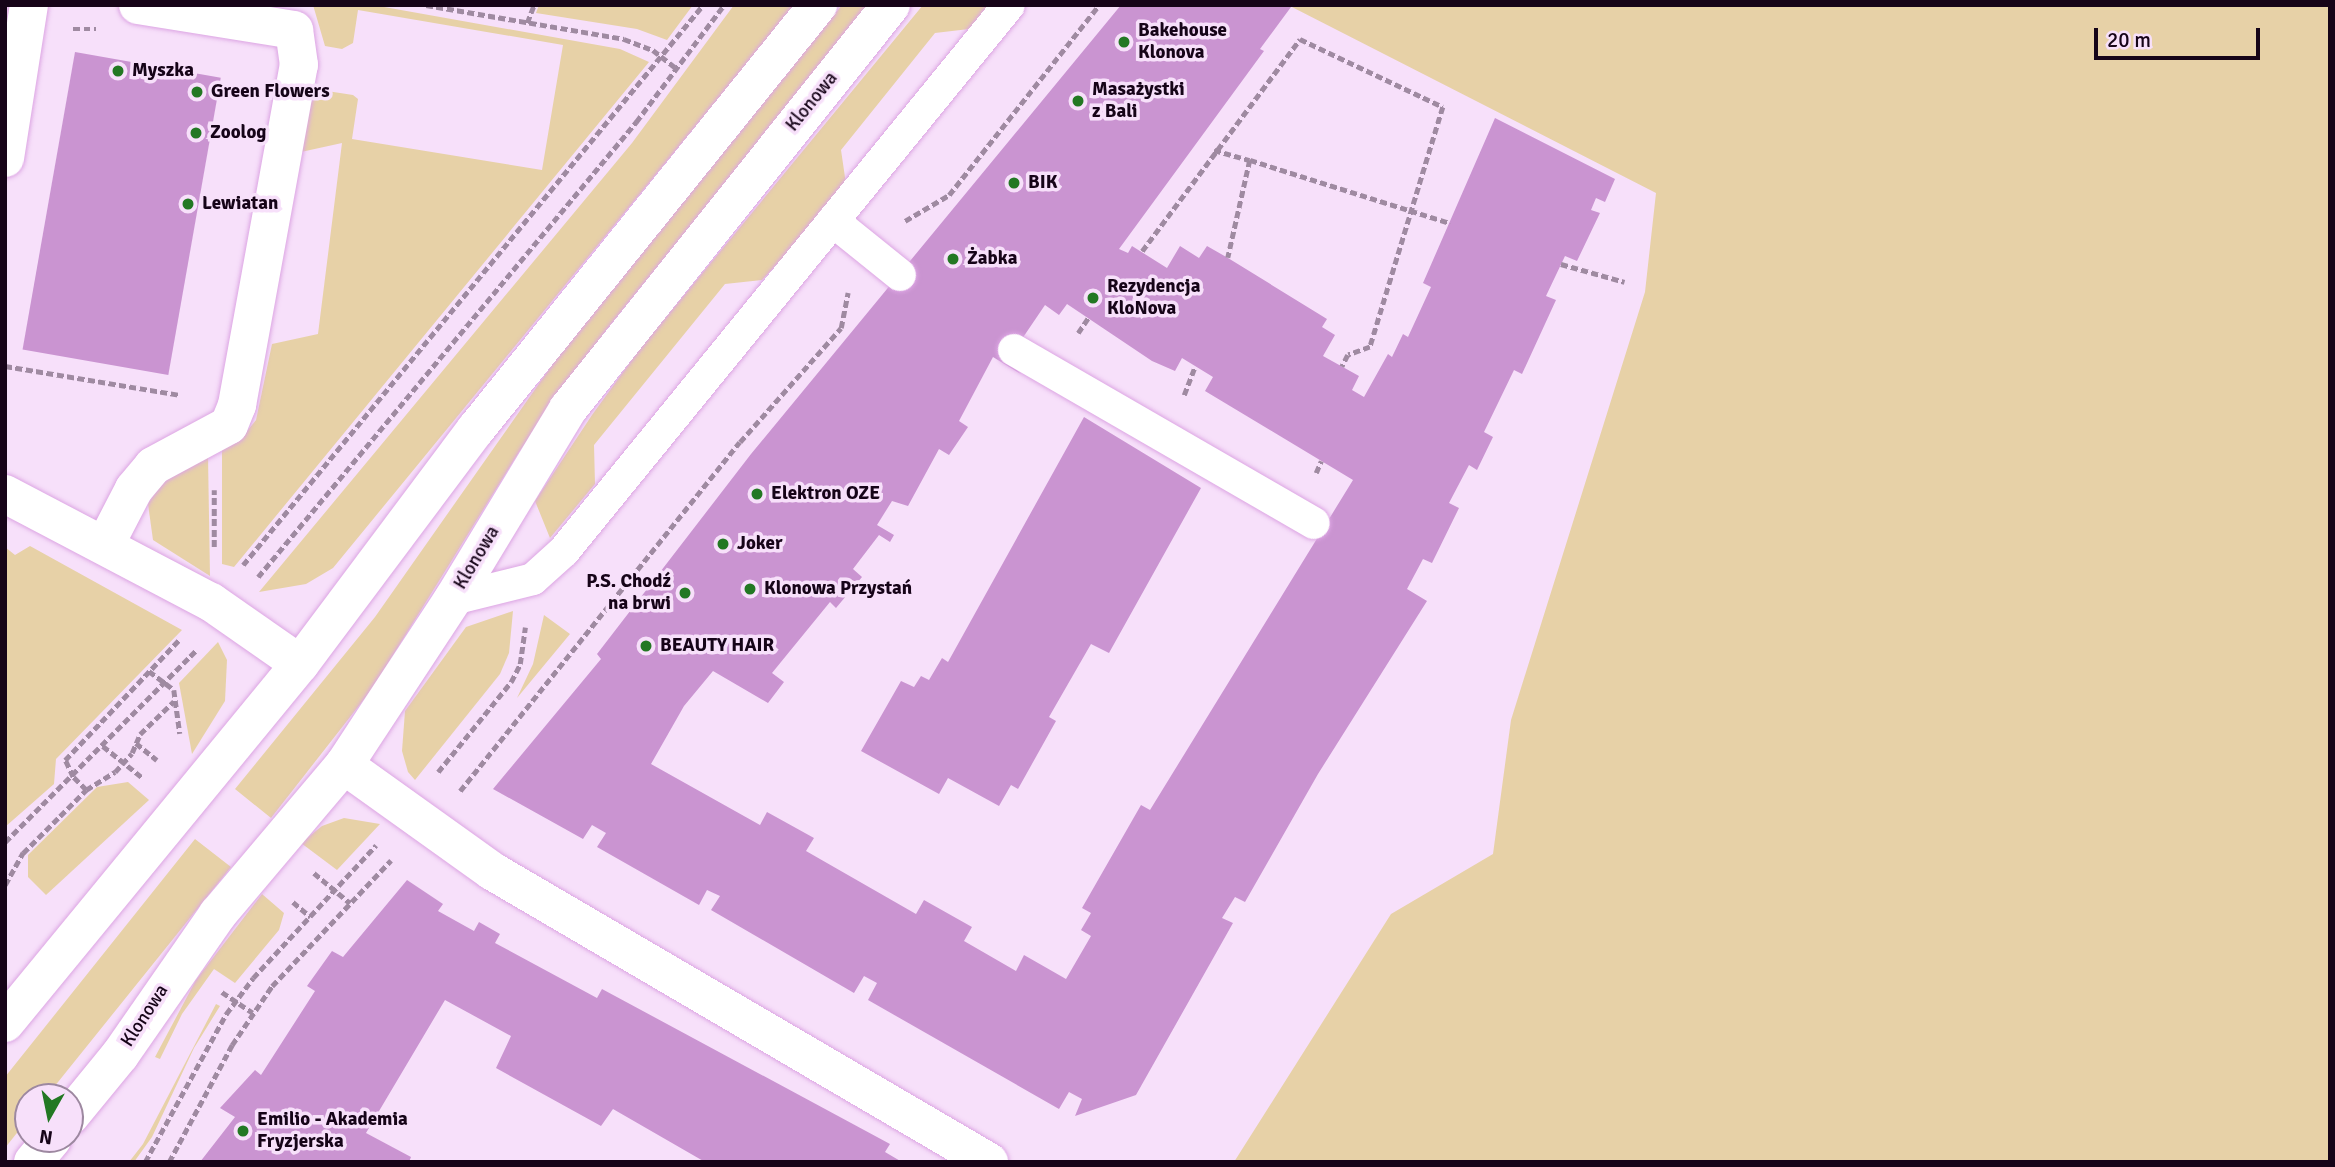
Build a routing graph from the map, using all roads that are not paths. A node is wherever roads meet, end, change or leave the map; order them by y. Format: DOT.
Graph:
graph roads {
  1 [pos="29,5"];
  2 [pos="138,5"];
  3 [pos="818,5"];
  4 [pos="891,5"];
  5 [pos="1009,5"];
  6 [pos="5,158"];
  7 [pos="833,221"];
  8 [pos="900,275"];
  9 [pos="1014,350"];
  10 [pos="5,494"];
  11 [pos="1314,523"];
  12 [pos="105,545"];
  13 [pos="453,599"];
  14 [pos="300,664"];
  15 [pos="344,765"];
  16 [pos="5,1023"];
  17 [pos="84,1099"];
  18 [pos="989,1162"];
  1 -- 6 [label="street"];
  2 -- 12 [label="street"];
  3 -- 14 [label="street"];
  4 -- 13 [label="street, Klonowa"];
  5 -- 7 [label="lane"];
  7 -- 8 [label="lane"];
  7 -- 13 [label="lane"];
  9 -- 11 [label="lane"];
  10 -- 12 [label="street"];
  12 -- 14 [label="street"];
  13 -- 15 [label="street, Klonowa"];
  14 -- 16 [label="street"];
  15 -- 17 [label="street, Klonowa"];
  15 -- 18 [label="street"];
}
